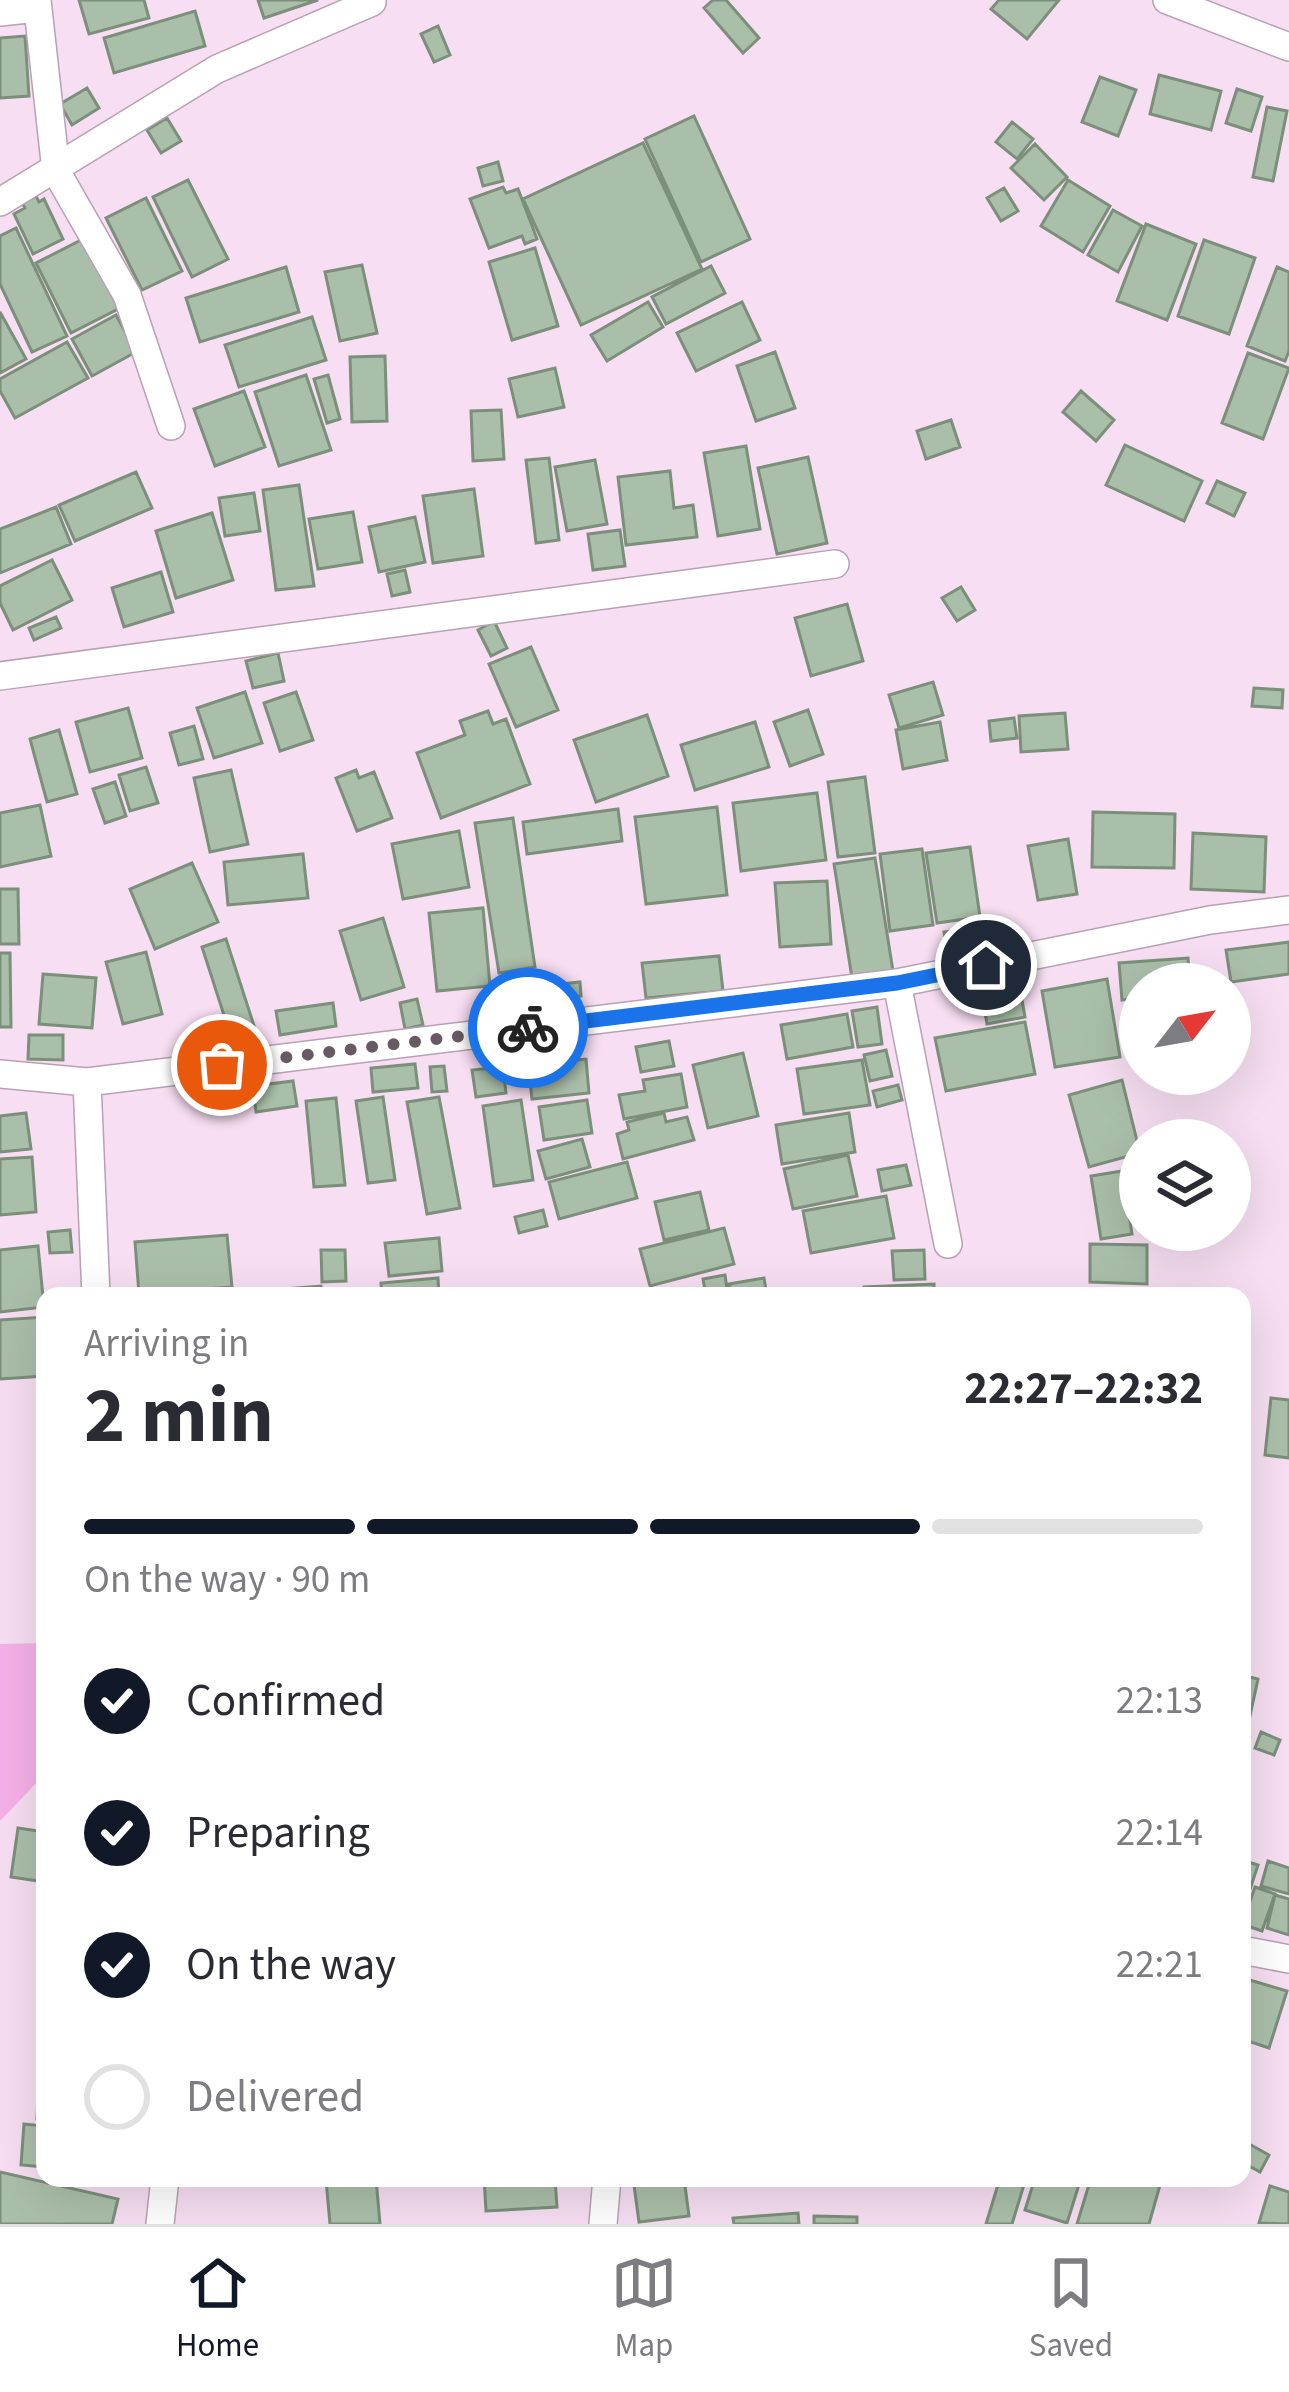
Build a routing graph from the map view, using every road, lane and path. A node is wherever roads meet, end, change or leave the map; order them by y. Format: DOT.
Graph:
graph roads {
  1 [pos="1167,0"];
  2 [pos="372,2"];
  3 [pos="37,4"];
  4 [pos="0,12"];
  5 [pos="1289,47"];
  6 [pos="56,171"];
  7 [pos="0,202"];
  8 [pos="171,426"];
  9 [pos="835,564"];
  10 [pos="0,676"];
  11 [pos="1289,910"];
  12 [pos="897,983"];
  13 [pos="0,1074"];
  14 [pos="87,1082"];
  15 [pos="948,1244"];
  16 [pos="96,1287"];
  17 [pos="1251,1952"];
  18 [pos="1289,1960"];
  19 [pos="164,2187"];
  20 [pos="606,2187"];
  21 [pos="160,2224"];
  22 [pos="603,2224"];
  1 -- 5 [label="street"];
  2 -- 6 [label="street"];
  3 -- 4 [label="street"];
  3 -- 6 [label="street"];
  6 -- 7 [label="street"];
  6 -- 8 [label="street"];
  9 -- 10 [label="street"];
  11 -- 12 [label="street"];
  12 -- 14 [label="street"];
  12 -- 15 [label="street"];
  13 -- 14 [label="street"];
  14 -- 16 [label="street"];
  17 -- 18 [label="street"];
  19 -- 21 [label="street"];
  20 -- 22 [label="street"];
}
